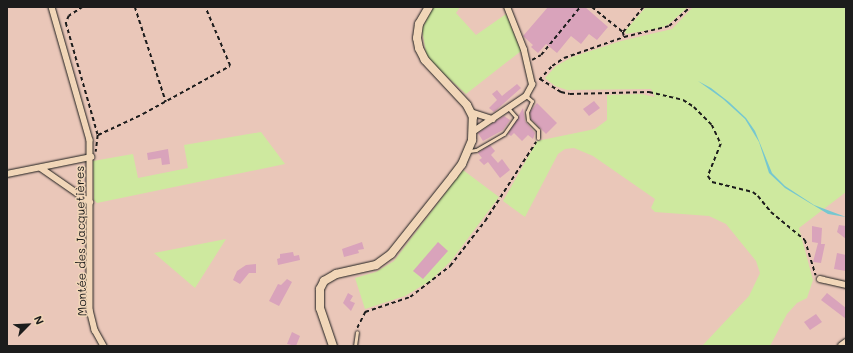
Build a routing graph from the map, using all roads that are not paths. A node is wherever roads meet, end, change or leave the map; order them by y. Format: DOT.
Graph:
graph roads {
  1 [pos="52,7"];
  2 [pos="428,7"];
  3 [pos="507,7"];
  4 [pos="526,96"];
  5 [pos="509,109"];
  6 [pos="471,112"];
  7 [pos="493,119"];
  8 [pos="474,131"];
  9 [pos="538,138"];
  10 [pos="469,151"];
  11 [pos="91,157"];
  12 [pos="41,168"];
  13 [pos="7,174"];
  14 [pos="90,202"];
  15 [pos="820,279"];
  16 [pos="846,285"];
  17 [pos="357,332"];
  18 [pos="846,343"];
  19 [pos="104,346"];
  20 [pos="334,346"];
  21 [pos="355,346"];
  22 [pos="842,346"];
  1 -- 11 [label="street, Montée des Jacquetières"];
  2 -- 6 [label="main road"];
  3 -- 4 [label="street"];
  4 -- 5 [label="street"];
  4 -- 9 [label="lane"];
  5 -- 7 [label="street"];
  5 -- 10 [label="lane"];
  6 -- 7 [label="street"];
  6 -- 8 [label="main road"];
  7 -- 8 [label="street"];
  8 -- 10 [label="main road"];
  10 -- 20 [label="main road"];
  11 -- 12 [label="street"];
  11 -- 14 [label="street, Montée des Jacquetières"];
  12 -- 13 [label="street"];
  12 -- 14 [label="street"];
  14 -- 19 [label="street, Montée des Jacquetières"];
  15 -- 16 [label="street"];
  17 -- 21 [label="lane"];
  18 -- 22 [label="main road"];
}
